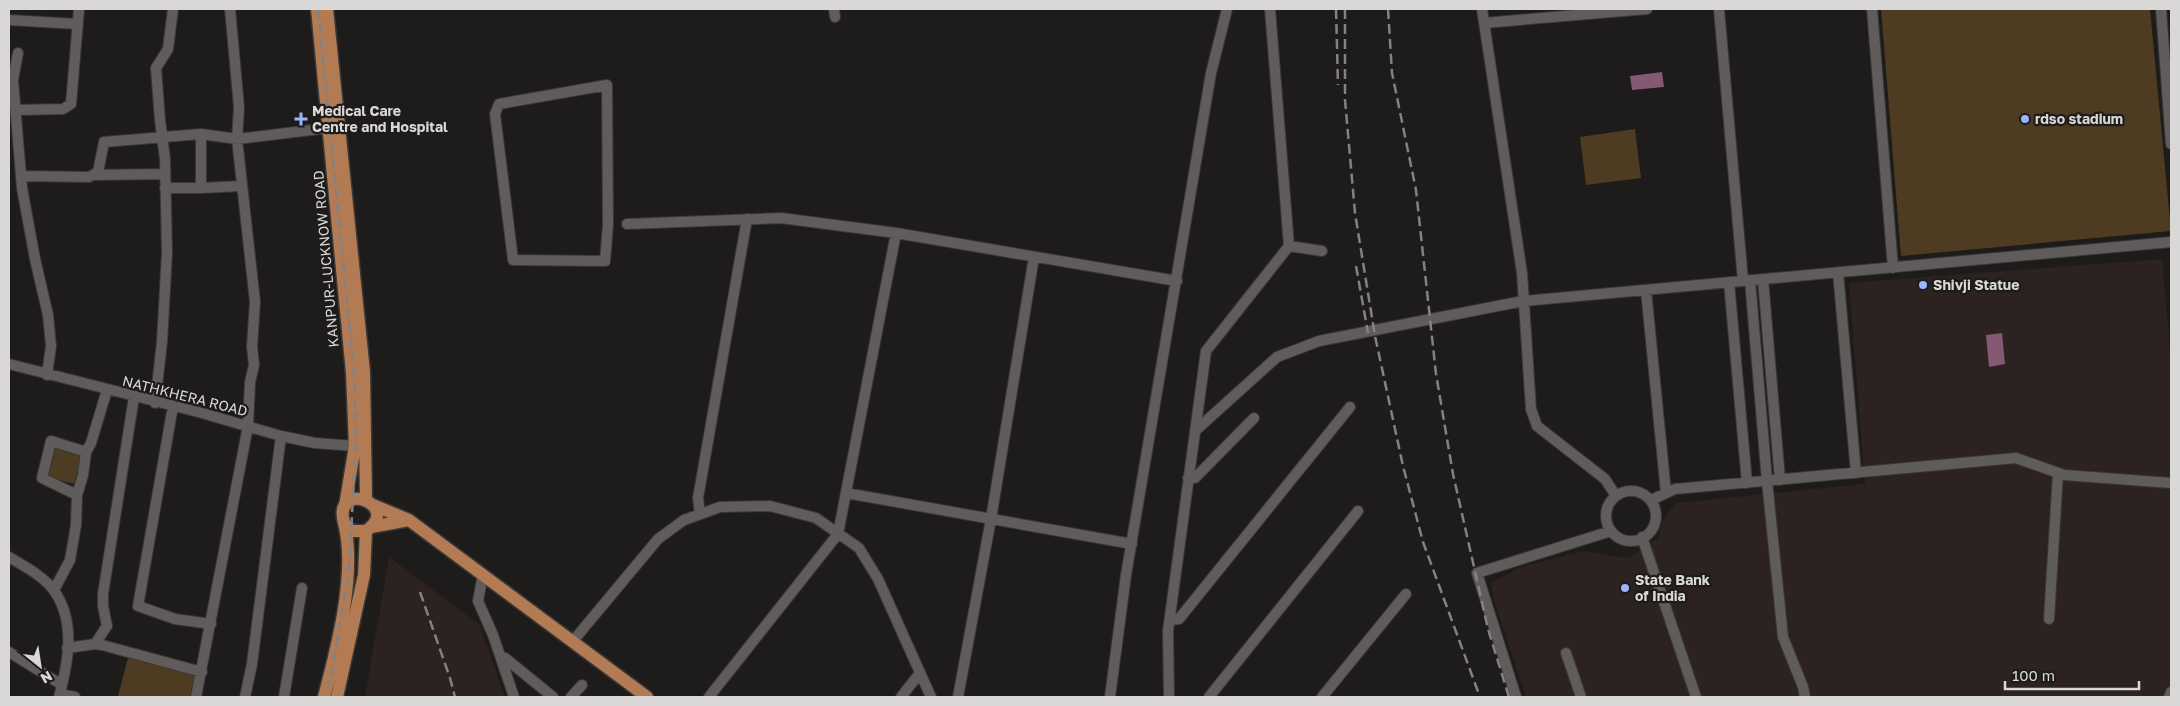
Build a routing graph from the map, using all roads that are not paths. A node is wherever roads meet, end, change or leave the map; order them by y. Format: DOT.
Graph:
graph roads {
  1 [pos="80,9"];
  2 [pos="173,9"];
  3 [pos="230,9"];
  4 [pos="317,9"];
  5 [pos="327,9"];
  6 [pos="1226,9"];
  7 [pos="1270,9"];
  8 [pos="1482,9"];
  9 [pos="1647,9"];
  10 [pos="1719,9"];
  11 [pos="1872,9"];
  12 [pos="2161,9"];
  13 [pos="9,20"];
  14 [pos="1484,23"];
  15 [pos="77,24"];
  16 [pos="18,53"];
  17 [pos="16,110"];
  18 [pos="495,114"];
  19 [pos="328,128"];
  20 [pos="201,134"];
  21 [pos="162,137"];
  22 [pos="237,139"];
  23 [pos="2171,144"];
  24 [pos="165,174"];
  25 [pos="93,175"];
  26 [pos="21,176"];
  27 [pos="241,186"];
  28 [pos="165,188"];
  29 [pos="201,188"];
  30 [pos="746,219"];
  31 [pos="627,224"];
  32 [pos="344,232"];
  33 [pos="896,233"];
  34 [pos="2171,242"];
  35 [pos="1289,246"];
  36 [pos="1322,251"];
  37 [pos="1034,257"];
  38 [pos="1893,268"];
  39 [pos="1838,272"];
  40 [pos="1762,279"];
  41 [pos="1177,281"];
  42 [pos="1746,281"];
  43 [pos="1729,282"];
  44 [pos="1646,290"];
  45 [pos="1524,302"];
  46 [pos="9,364"];
  47 [pos="47,374"];
  48 [pos="107,390"];
  49 [pos="134,397"];
  50 [pos="154,403"];
  51 [pos="173,406"];
  52 [pos="1350,407"];
  53 [pos="1254,418"];
  54 [pos="248,426"];
  55 [pos="1195,431"];
  56 [pos="281,436"];
  57 [pos="355,446"];
  58 [pos="86,452"];
  59 [pos="1856,473"];
  60 [pos="2058,473"];
  61 [pos="1188,478"];
  62 [pos="1780,480"];
  63 [pos="1767,481"];
  64 [pos="1747,483"];
  65 [pos="2171,483"];
  66 [pos="846,493"];
  67 [pos="1666,493"];
  68 [pos="77,495"];
  69 [pos="1616,496"];
  70 [pos="1651,500"];
  71 [pos="370,503"];
  72 [pos="345,506"];
  73 [pos="1358,510"];
  74 [pos="700,514"];
  75 [pos="991,519"];
  76 [pos="410,520"];
  77 [pos="344,524"];
  78 [pos="368,529"];
  79 [pos="1611,531"];
  80 [pos="838,534"];
  81 [pos="1642,537"];
  82 [pos="1132,544"];
  83 [pos="9,557"];
  84 [pos="483,574"];
  85 [pos="302,588"];
  86 [pos="54,590"];
  87 [pos="1406,594"];
  88 [pos="2049,619"];
  89 [pos="1170,620"];
  90 [pos="211,624"];
  91 [pos="573,641"];
  92 [pos="94,644"];
  93 [pos="67,648"];
  94 [pos="9,652"];
  95 [pos="1566,653"];
  96 [pos="501,659"];
  97 [pos="202,672"];
  98 [pos="920,673"];
  99 [pos="582,685"];
  100 [pos="60,692"];
  101 [pos="2171,692"];
  102 [pos="76,697"];
  103 [pos="196,697"];
  104 [pos="245,697"];
  105 [pos="284,697"];
  106 [pos="324,697"];
  107 [pos="337,697"];
  108 [pos="514,697"];
  109 [pos="553,697"];
  110 [pos="572,697"];
  111 [pos="647,697"];
  112 [pos="709,697"];
  113 [pos="900,697"];
  114 [pos="931,697"];
  115 [pos="958,697"];
  116 [pos="1110,697"];
  117 [pos="1169,697"];
  118 [pos="1210,697"];
  119 [pos="1322,697"];
  120 [pos="1516,697"];
  121 [pos="1581,697"];
  122 [pos="1696,697"];
  123 [pos="1805,697"];
  124 [pos="2169,697"];
  1 -- 15 [label="street"];
  2 -- 21 [label="street"];
  3 -- 22 [label="street"];
  4 -- 19 [label="main road, KANPUR-LUCKNOW ROAD"];
  5 -- 32 [label="main road, KANPUR-LUCKNOW ROAD"];
  6 -- 41 [label="street"];
  7 -- 35 [label="street"];
  8 -- 14 [label="street"];
  9 -- 14 [label="street"];
  10 -- 42 [label="street"];
  11 -- 38 [label="street"];
  12 -- 23 [label="street"];
  13 -- 15 [label="street"];
  14 -- 45 [label="street"];
  15 -- 17 [label="street"];
  16 -- 17 [label="street"];
  17 -- 26 [label="street"];
  18 -- 18 [label="street"];
  19 -- 22 [label="street"];
  19 -- 32 [label="main road, KANPUR-LUCKNOW ROAD"];
  20 -- 21 [label="street"];
  20 -- 22 [label="street"];
  20 -- 29 [label="street"];
  21 -- 24 [label="street"];
  21 -- 25 [label="street"];
  22 -- 27 [label="street"];
  24 -- 25 [label="street"];
  24 -- 28 [label="street"];
  25 -- 26 [label="street"];
  26 -- 47 [label="street"];
  27 -- 29 [label="street"];
  27 -- 54 [label="street"];
  28 -- 29 [label="street"];
  28 -- 50 [label="street"];
  30 -- 31 [label="street"];
  30 -- 33 [label="street"];
  30 -- 74 [label="street"];
  32 -- 57 [label="main road, KANPUR-LUCKNOW ROAD"];
  32 -- 71 [label="main road, KANPUR-LUCKNOW ROAD"];
  33 -- 37 [label="street"];
  33 -- 66 [label="street"];
  34 -- 38 [label="street"];
  35 -- 36 [label="street"];
  35 -- 55 [label="street"];
  37 -- 41 [label="street"];
  37 -- 75 [label="street"];
  38 -- 39 [label="street"];
  39 -- 40 [label="street"];
  39 -- 59 [label="street"];
  40 -- 42 [label="street"];
  40 -- 62 [label="street"];
  41 -- 82 [label="street"];
  42 -- 43 [label="street"];
  42 -- 63 [label="street"];
  43 -- 44 [label="street"];
  43 -- 64 [label="street"];
  44 -- 45 [label="street"];
  44 -- 67 [label="street"];
  45 -- 55 [label="street"];
  45 -- 69 [label="street"];
  46 -- 47 [label="street, NATHKHERA ROAD"];
  47 -- 48 [label="street, NATHKHERA ROAD"];
  48 -- 49 [label="street, NATHKHERA ROAD"];
  48 -- 58 [label="street"];
  49 -- 50 [label="street, NATHKHERA ROAD"];
  49 -- 92 [label="street"];
  50 -- 51 [label="street, NATHKHERA ROAD"];
  51 -- 54 [label="street, NATHKHERA ROAD"];
  51 -- 90 [label="street"];
  52 -- 89 [label="street"];
  53 -- 61 [label="street"];
  54 -- 56 [label="street, NATHKHERA ROAD"];
  54 -- 90 [label="street"];
  55 -- 61 [label="street"];
  56 -- 57 [label="street, NATHKHERA ROAD"];
  56 -- 104 [label="street"];
  57 -- 72 [label="main road, KANPUR-LUCKNOW ROAD"];
  58 -- 68 [label="street"];
  58 -- 68 [label="street"];
  59 -- 60 [label="street"];
  59 -- 62 [label="street"];
  60 -- 65 [label="street"];
  60 -- 88 [label="street"];
  61 -- 89 [label="street"];
  62 -- 63 [label="street"];
  63 -- 64 [label="street"];
  63 -- 123 [label="street"];
  64 -- 67 [label="street"];
  66 -- 75 [label="street"];
  66 -- 80 [label="street"];
  67 -- 70 [label="street"];
  68 -- 86 [label="street"];
  69 -- 70 [label="street"];
  69 -- 79 [label="street"];
  70 -- 81 [label="street"];
  71 -- 72 [label="main road"];
  71 -- 76 [label="main road"];
  71 -- 78 [label="main road"];
  72 -- 77 [label="main road"];
  73 -- 118 [label="street"];
  74 -- 80 [label="street"];
  74 -- 91 [label="street"];
  75 -- 82 [label="street"];
  75 -- 115 [label="street"];
  76 -- 78 [label="main road"];
  76 -- 84 [label="main road"];
  77 -- 78 [label="main road"];
  77 -- 106 [label="main road"];
  78 -- 107 [label="main road"];
  79 -- 81 [label="street"];
  79 -- 120 [label="street"];
  80 -- 98 [label="street"];
  80 -- 112 [label="street"];
  81 -- 122 [label="street"];
  82 -- 116 [label="street"];
  83 -- 86 [label="street"];
  84 -- 91 [label="main road"];
  84 -- 96 [label="street"];
  85 -- 105 [label="street"];
  86 -- 93 [label="street"];
  87 -- 119 [label="street"];
  89 -- 117 [label="street"];
  90 -- 97 [label="street"];
  91 -- 111 [label="main road"];
  92 -- 93 [label="street"];
  92 -- 97 [label="street"];
  93 -- 100 [label="street"];
  94 -- 100 [label="street"];
  95 -- 121 [label="street"];
  96 -- 108 [label="street"];
  96 -- 109 [label="street"];
  97 -- 103 [label="street"];
  98 -- 113 [label="street"];
  98 -- 114 [label="street"];
  99 -- 110 [label="street"];
  100 -- 102 [label="street"];
  101 -- 124 [label="street"];
}
